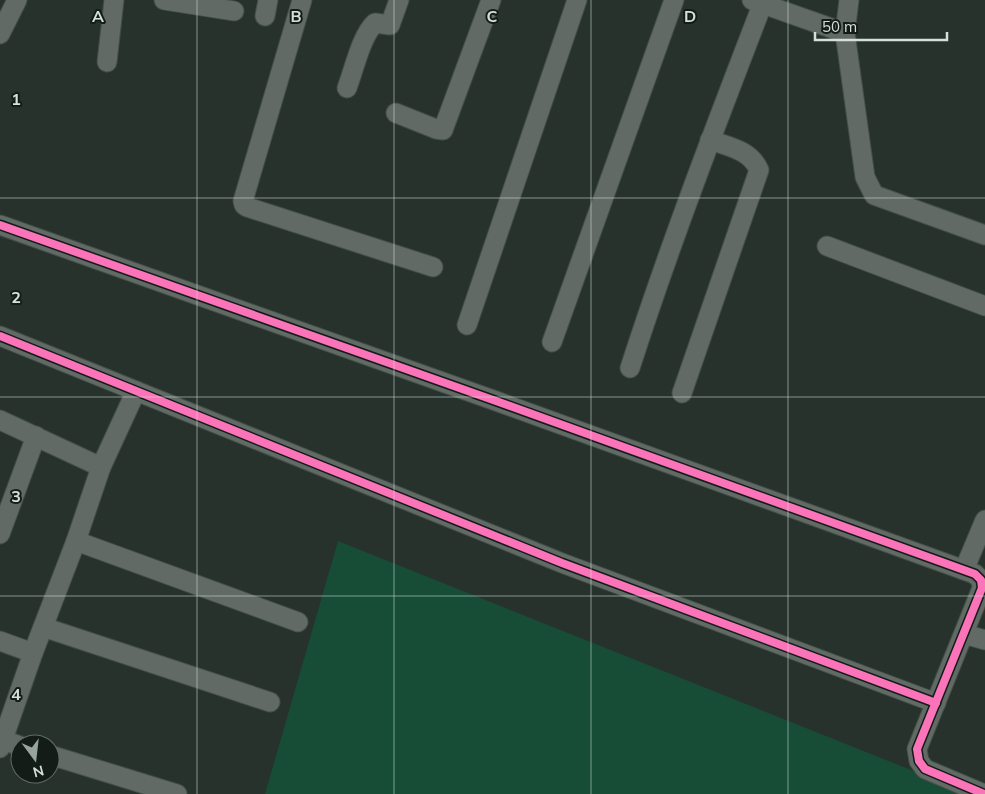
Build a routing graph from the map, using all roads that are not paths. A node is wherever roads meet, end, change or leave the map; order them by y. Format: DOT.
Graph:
graph roads {
  1 [pos="17,0"];
  2 [pos="114,0"];
  3 [pos="164,0"];
  4 [pos="302,0"];
  5 [pos="399,0"];
  6 [pos="491,0"];
  7 [pos="577,0"];
  8 [pos="674,0"];
  9 [pos="850,0"];
  10 [pos="759,1"];
  11 [pos="234,11"];
  12 [pos="845,33"];
  13 [pos="0,34"];
  14 [pos="107,62"];
  15 [pos="347,88"];
  16 [pos="396,112"];
  17 [pos="710,140"];
  18 [pos="0,225"];
  19 [pos="985,235"];
  20 [pos="827,246"];
  21 [pos="432,267"];
  22 [pos="985,306"];
  23 [pos="467,325"];
  24 [pos="0,336"];
  25 [pos="552,342"];
  26 [pos="630,368"];
  27 [pos="136,391"];
  28 [pos="682,394"];
  29 [pos="0,420"];
  30 [pos="36,436"];
  31 [pos="101,466"];
  32 [pos="985,520"];
  33 [pos="0,534"];
  34 [pos="76,541"];
  35 [pos="964,570"];
  36 [pos="298,622"];
  37 [pos="43,627"];
  38 [pos="964,634"];
  39 [pos="985,640"];
  40 [pos="0,641"];
  41 [pos="33,653"];
  42 [pos="270,702"];
  43 [pos="936,703"];
  44 [pos="8,745"];
  45 [pos="60,758"];
  46 [pos="177,794"];
  47 [pos="984,794"];
  1 -- 13 [label="street"];
  2 -- 14 [label="street"];
  3 -- 11 [label="street"];
  4 -- 21 [label="street"];
  5 -- 15 [label="street"];
  6 -- 16 [label="street"];
  7 -- 23 [label="street"];
  8 -- 25 [label="street"];
  9 -- 12 [label="street"];
  10 -- 12 [label="street"];
  10 -- 17 [label="street"];
  12 -- 19 [label="street"];
  17 -- 26 [label="street"];
  17 -- 28 [label="street"];
  18 -- 35 [label="street"];
  20 -- 22 [label="street"];
  24 -- 27 [label="street"];
  27 -- 31 [label="street"];
  27 -- 43 [label="street"];
  29 -- 30 [label="street"];
  30 -- 31 [label="street"];
  30 -- 33 [label="street"];
  31 -- 34 [label="street"];
  32 -- 35 [label="street"];
  34 -- 36 [label="street"];
  34 -- 37 [label="street"];
  35 -- 38 [label="street"];
  37 -- 41 [label="street"];
  37 -- 42 [label="street"];
  38 -- 39 [label="street"];
  38 -- 43 [label="street"];
  40 -- 41 [label="street"];
  41 -- 44 [label="street"];
  43 -- 47 [label="street"];
  45 -- 46 [label="street"];
}
